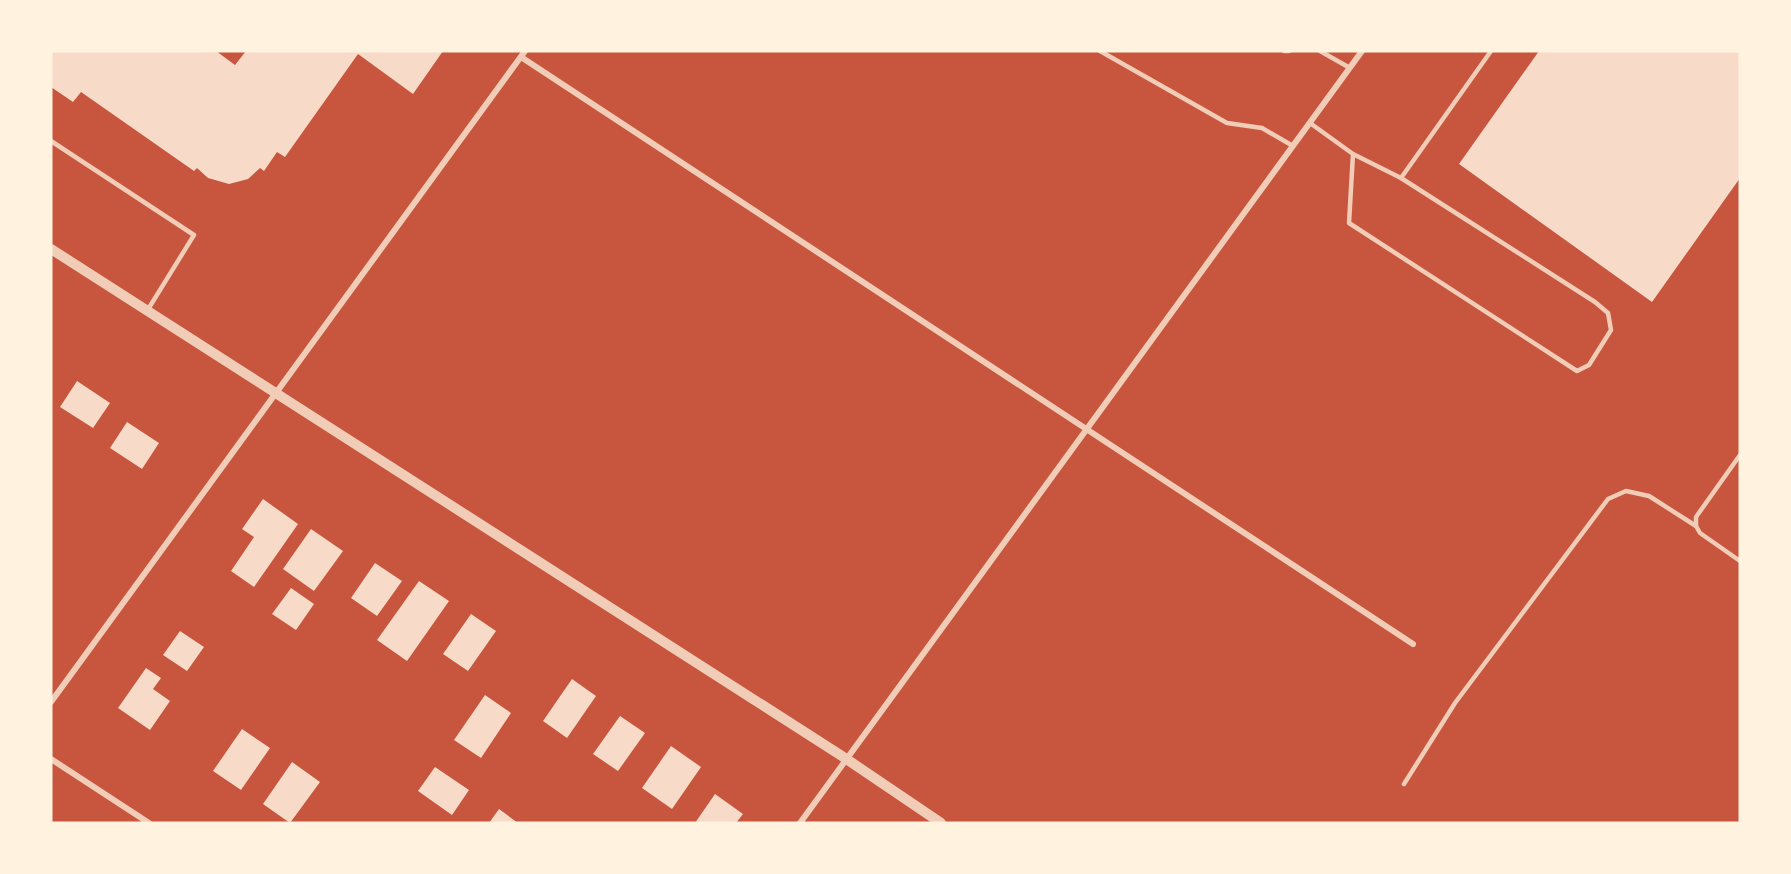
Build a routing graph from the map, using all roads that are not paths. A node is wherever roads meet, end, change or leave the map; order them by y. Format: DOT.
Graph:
graph roads {
  1 [pos="1100,51"];
  2 [pos="1284,51"];
  3 [pos="1289,51"];
  4 [pos="1320,51"];
  5 [pos="1362,51"];
  6 [pos="1491,51"];
  7 [pos="523,54"];
  8 [pos="1350,68"];
  9 [pos="1310,123"];
  10 [pos="51,141"];
  11 [pos="1293,146"];
  12 [pos="1353,153"];
  13 [pos="1401,178"];
  14 [pos="51,249"];
  15 [pos="147,311"];
  16 [pos="277,394"];
  17 [pos="1086,431"];
  18 [pos="1740,456"];
  19 [pos="1696,526"];
  20 [pos="1740,561"];
  21 [pos="1413,644"];
  22 [pos="51,702"];
  23 [pos="845,758"];
  24 [pos="51,759"];
  25 [pos="1404,784"];
  26 [pos="149,823"];
  27 [pos="800,823"];
  28 [pos="941,823"];
  1 -- 11 [label="lane"];
  2 -- 3 [label="lane"];
  4 -- 8 [label="lane"];
  5 -- 8 [label="street"];
  6 -- 13 [label="lane"];
  7 -- 16 [label="street"];
  7 -- 17 [label="street"];
  8 -- 9 [label="street"];
  9 -- 11 [label="street"];
  9 -- 12 [label="lane"];
  10 -- 15 [label="lane"];
  11 -- 17 [label="street"];
  12 -- 13 [label="lane"];
  12 -- 13 [label="lane"];
  14 -- 15 [label="street"];
  15 -- 16 [label="street"];
  16 -- 22 [label="street"];
  16 -- 23 [label="street"];
  17 -- 21 [label="street"];
  17 -- 23 [label="street"];
  18 -- 19 [label="lane"];
  19 -- 20 [label="lane"];
  19 -- 25 [label="lane"];
  23 -- 27 [label="street"];
  23 -- 28 [label="street"];
  24 -- 26 [label="street"];
}
